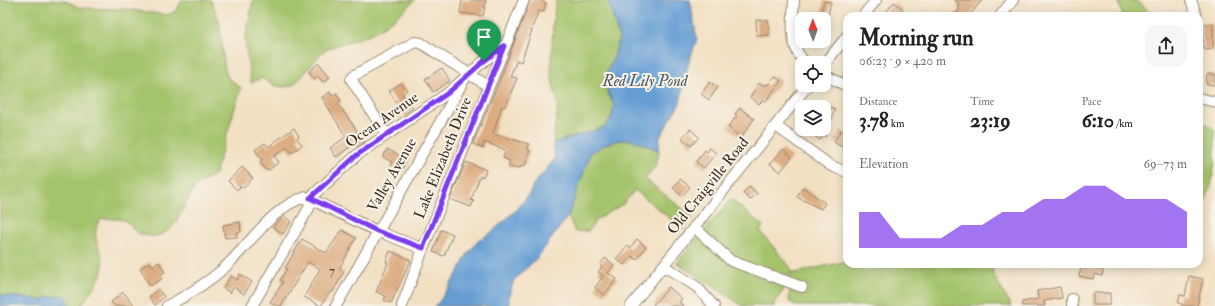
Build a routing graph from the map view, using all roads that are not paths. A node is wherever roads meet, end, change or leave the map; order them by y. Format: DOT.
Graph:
graph roads {
  1 [pos="524,0"];
  2 [pos="794,0"];
  3 [pos="876,0"];
  4 [pos="1013,0"];
  5 [pos="1191,0"];
  6 [pos="866,12"];
  7 [pos="1003,12"];
  8 [pos="1195,12"];
  9 [pos="843,41"];
  10 [pos="504,46"];
  11 [pos="800,56"];
  12 [pos="831,56"];
  13 [pos="467,78"];
  14 [pos="831,78"];
  15 [pos="843,84"];
  16 [pos="488,86"];
  17 [pos="803,92"];
  18 [pos="1203,99"];
  19 [pos="1215,102"];
  20 [pos="776,126"];
  21 [pos="386,134"];
  22 [pos="843,170"];
  23 [pos="310,198"];
  24 [pos="694,228"];
  25 [pos="377,231"];
  26 [pos="423,248"];
  27 [pos="664,266"];
  28 [pos="802,287"];
  29 [pos="177,303"];
  30 [pos="167,306"];
  31 [pos="252,306"];
  32 [pos="336,306"];
  33 [pos="402,306"];
  34 [pos="631,306"];
  35 [pos="714,306"];
  1 -- 10 [label="street, Lake Elizabeth Drive"];
  2 -- 11 [label="street"];
  3 -- 6 [label="street"];
  4 -- 7 [label="street"];
  5 -- 8 [label="street"];
  9 -- 12 [label="street"];
  10 -- 13 [label="street, Ocean Avenue"];
  10 -- 16 [label="street, Lake Elizabeth Drive"];
  13 -- 16 [label="street"];
  13 -- 21 [label="street, Ocean Avenue"];
  13 -- 21 [label="street"];
  13 -- 25 [label="street, Valley Avenue"];
  14 -- 15 [label="street"];
  16 -- 26 [label="street, Lake Elizabeth Drive"];
  17 -- 20 [label="street, Old Craigville Road"];
  18 -- 19 [label="street"];
  20 -- 22 [label="street"];
  20 -- 24 [label="street, Old Craigville Road"];
  21 -- 23 [label="street, Ocean Avenue"];
  23 -- 25 [label="street"];
  23 -- 29 [label="street, Ocean Avenue"];
  23 -- 31 [label="street"];
  24 -- 27 [label="street, Old Craigville Road"];
  24 -- 28 [label="street"];
  25 -- 26 [label="street"];
  25 -- 32 [label="street, Valley Avenue"];
  26 -- 33 [label="street, Lake Elizabeth Drive"];
  27 -- 34 [label="street, Old Craigville Road"];
  27 -- 35 [label="street"];
  29 -- 30 [label="street, Ocean Avenue"];
}
